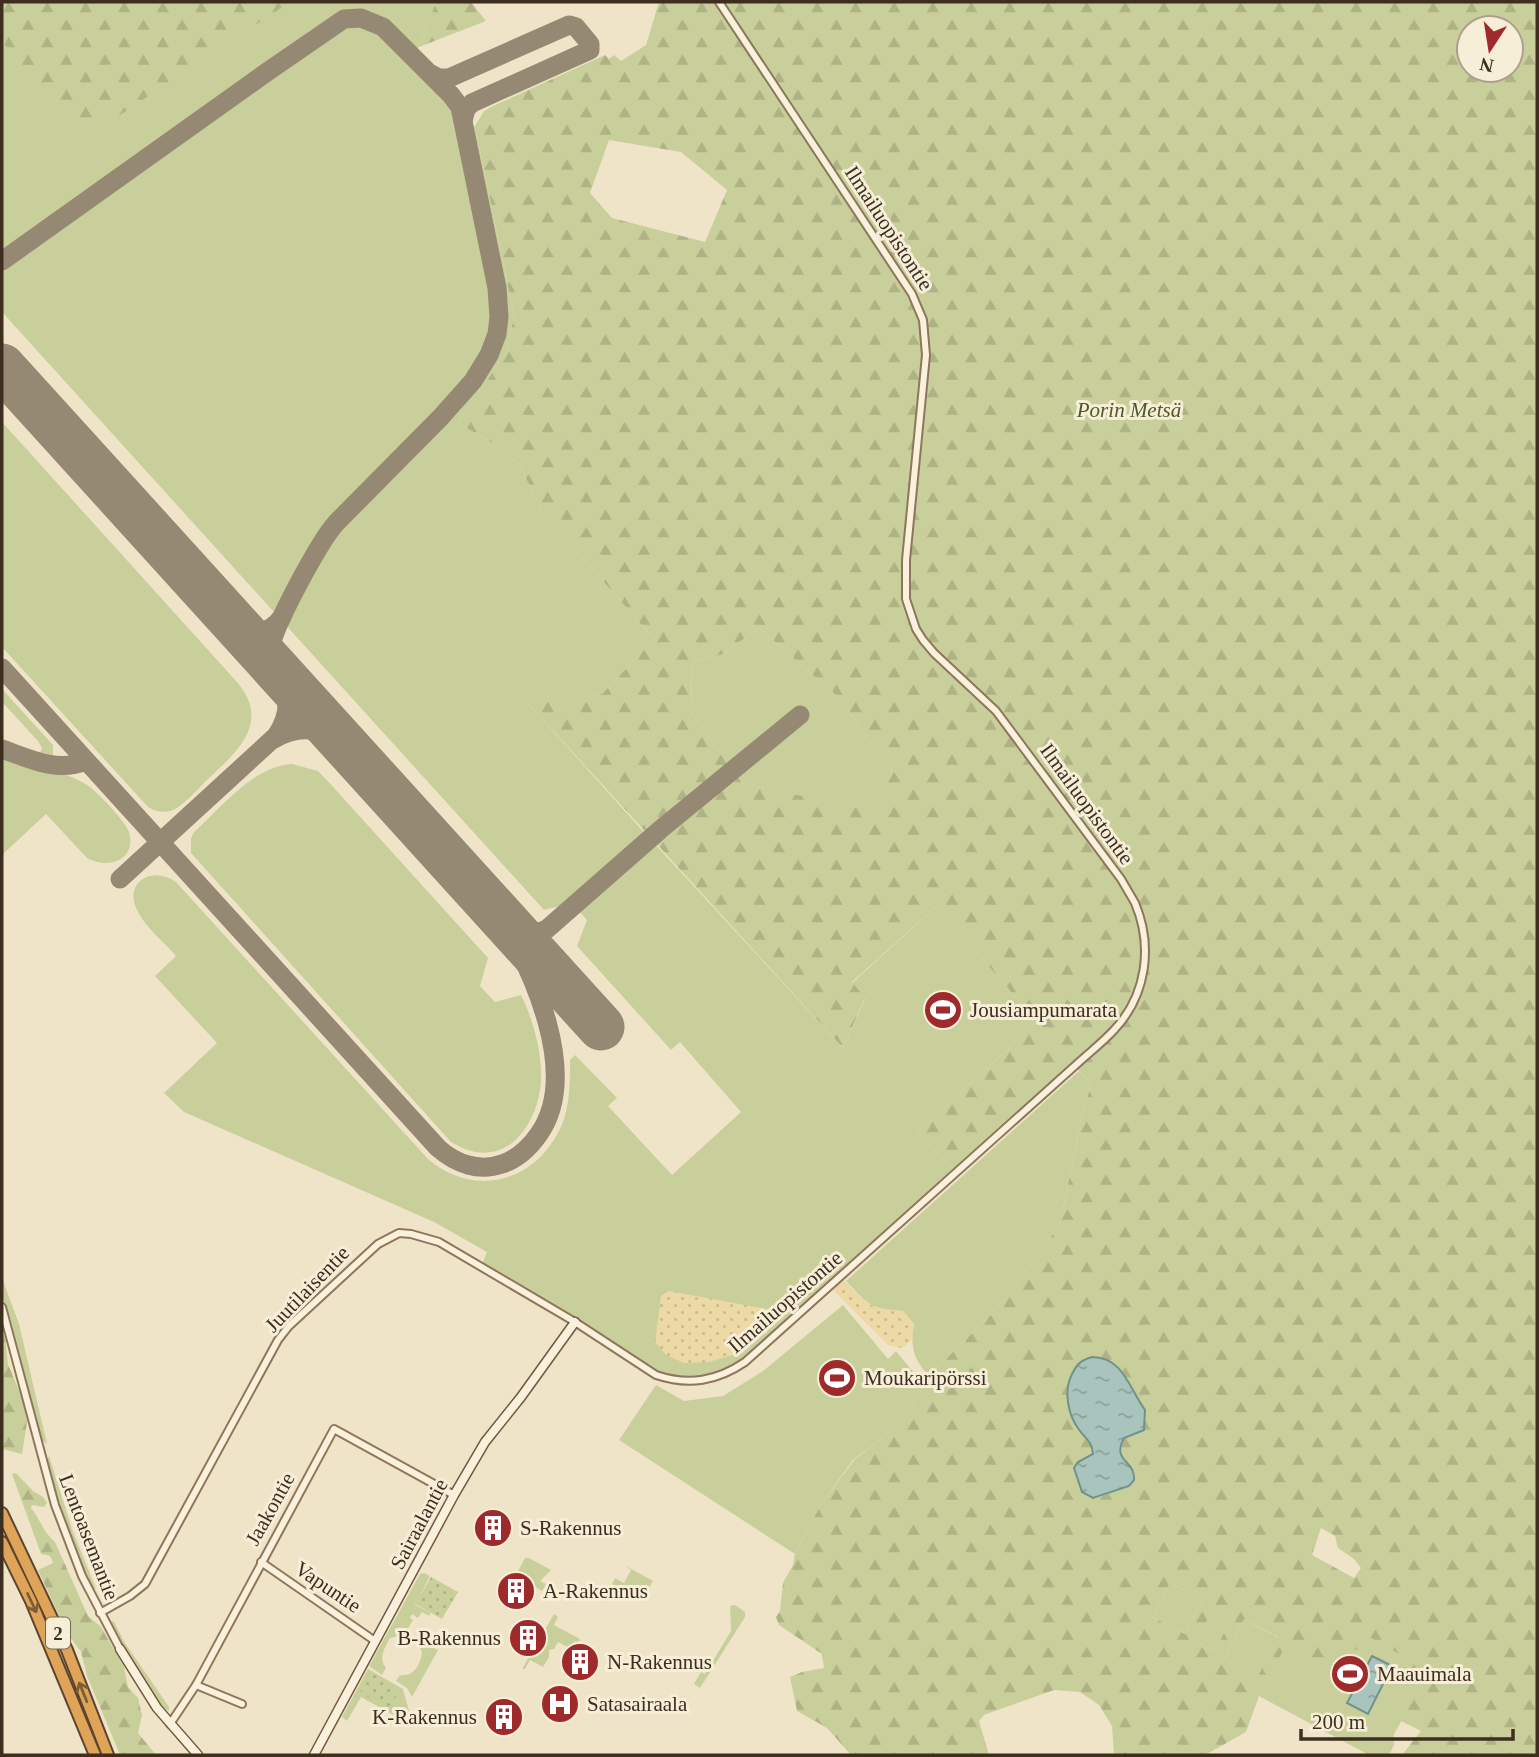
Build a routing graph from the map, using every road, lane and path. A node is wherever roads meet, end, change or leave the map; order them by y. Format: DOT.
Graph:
graph roads {
  1 [pos="719,2"];
  2 [pos="2,1307"];
  3 [pos="575,1322"];
  4 [pos="454,1495"];
  5 [pos="2,1513"];
  6 [pos="2,1542"];
  7 [pos="261,1562"];
  8 [pos="100,1613"];
  9 [pos="375,1641"];
  10 [pos="120,1649"];
  11 [pos="196,1685"];
  12 [pos="242,1704"];
  13 [pos="170,1724"];
  14 [pos="95,1755"];
  15 [pos="108,1755"];
  16 [pos="198,1755"];
  17 [pos="314,1755"];
  1 -- 3 [label="street, Ilmailuopistontie"];
  2 -- 8 [label="street, Lentoasemantie"];
  3 -- 4 [label="street, Sairaalantie"];
  3 -- 8 [label="street, Juutilaisentie"];
  4 -- 7 [label="street, Jaakontie"];
  4 -- 9 [label="street, Sairaalantie"];
  15 -- 5 [label="highway, 2, one-way"];
  6 -- 14 [label="highway, 2, one-way"];
  7 -- 9 [label="street, Vapuntie"];
  7 -- 11 [label="street, Jaakontie"];
  8 -- 10 [label="street, Lentoasemantie"];
  9 -- 17 [label="street, Sairaalantie"];
  10 -- 13 [label="street, Lentoasemantie"];
  11 -- 12 [label="street"];
  11 -- 13 [label="street, Jaakontie"];
  13 -- 16 [label="street, Lentoasemantie"];
}
